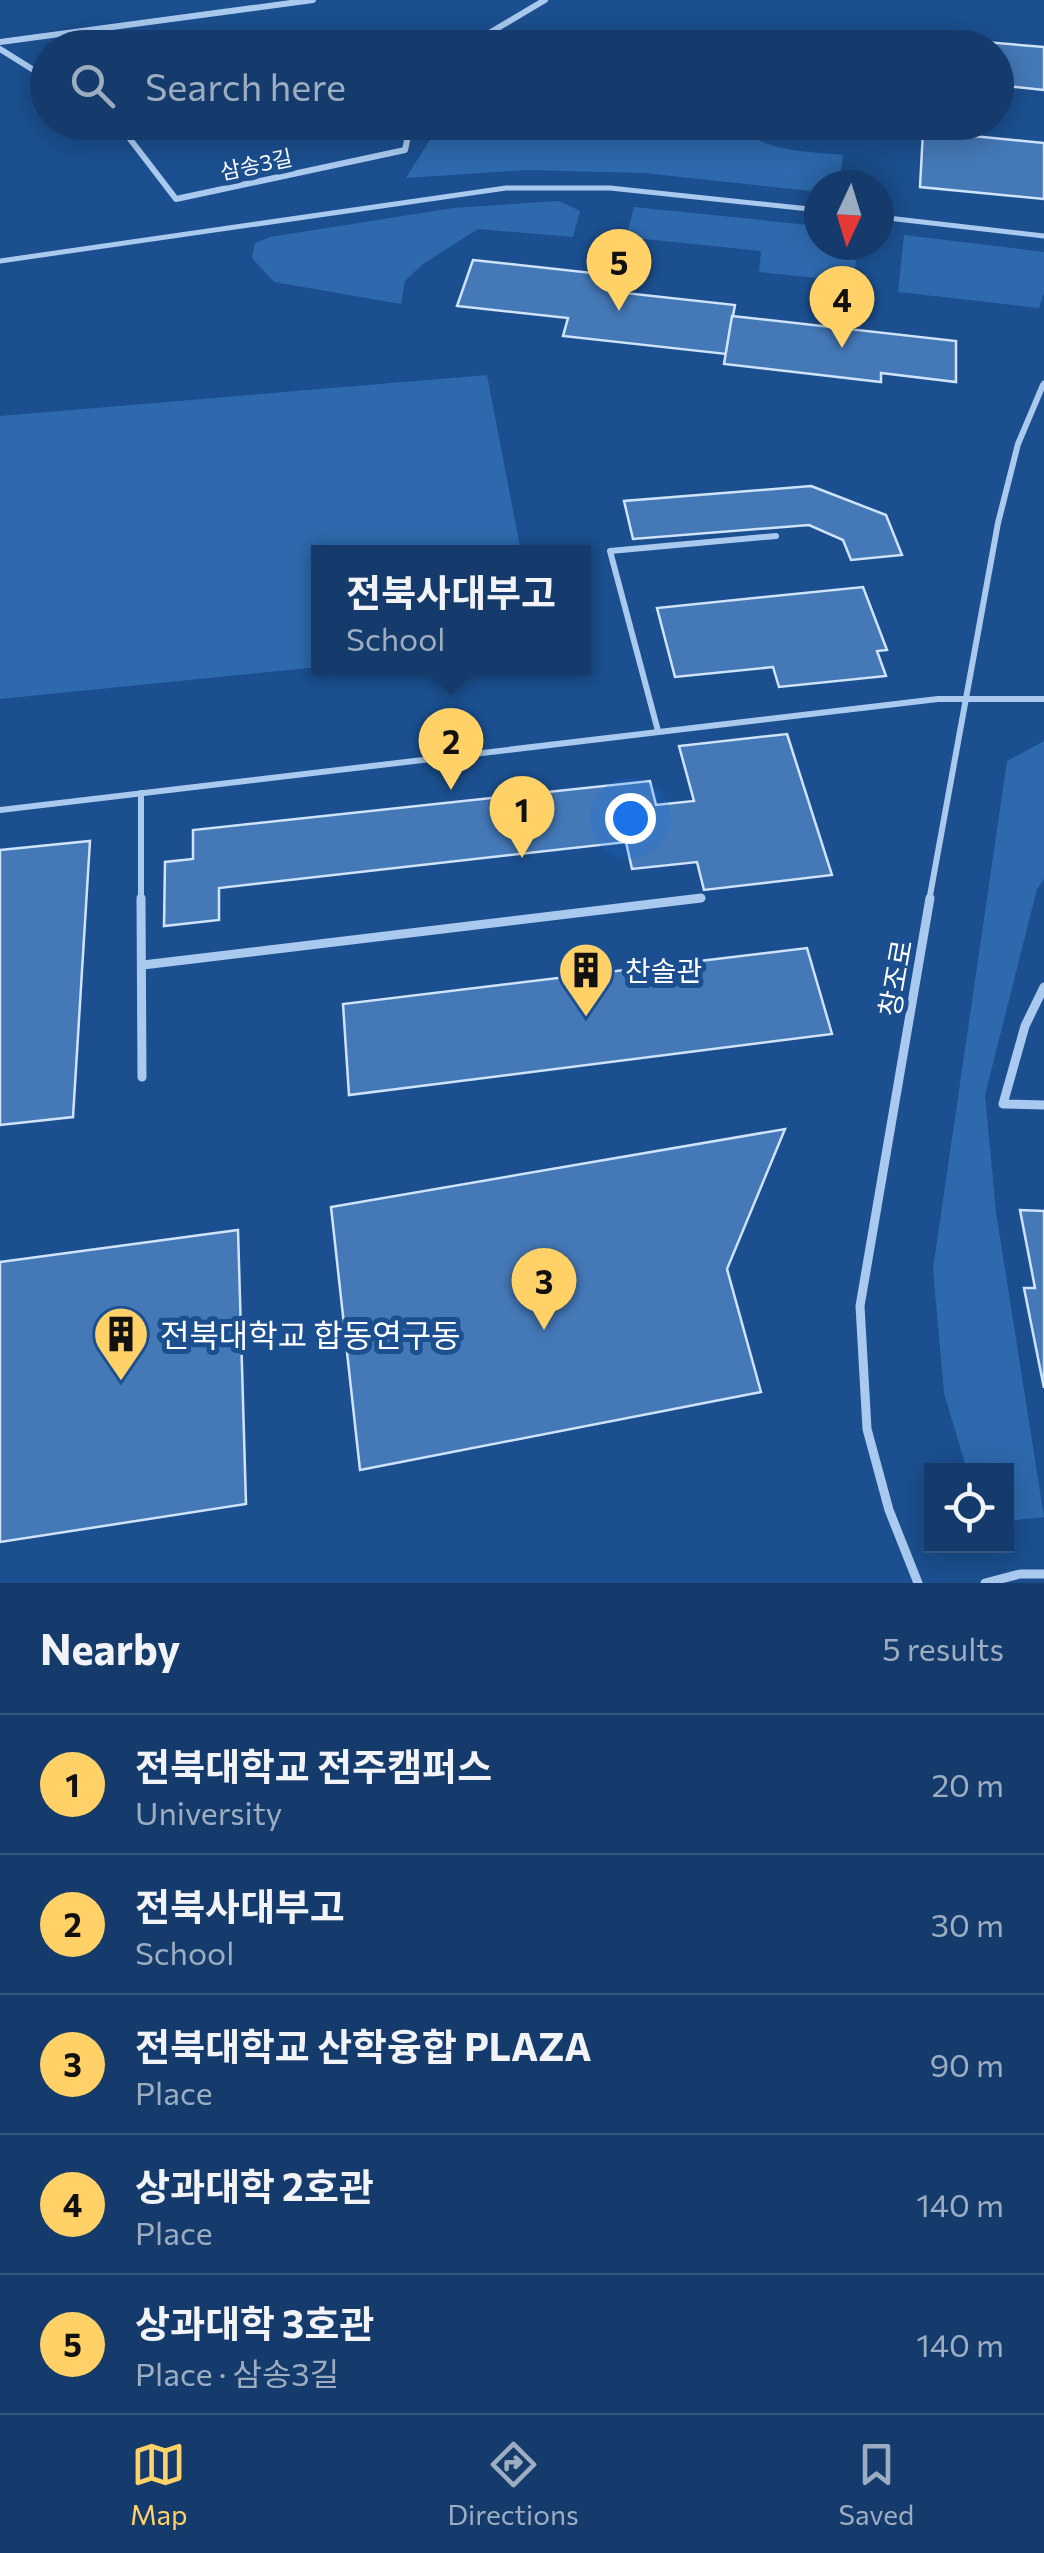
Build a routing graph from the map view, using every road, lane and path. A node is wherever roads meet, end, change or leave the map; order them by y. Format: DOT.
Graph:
graph roads {
  1 [pos="313,0"];
  2 [pos="546,0"];
  3 [pos="109,30"];
  4 [pos="495,30"];
  5 [pos="30,42"];
  6 [pos="0,46"];
  7 [pos="30,67"];
  8 [pos="130,140"];
  9 [pos="407,140"];
  10 [pos="804,208"];
  11 [pos="894,219"];
  12 [pos="1044,236"];
  13 [pos="0,261"];
  14 [pos="1044,383"];
  15 [pos="776,536"];
  16 [pos="964,696"];
  17 [pos="1044,698"];
  18 [pos="658,731"];
  19 [pos="141,794"];
  20 [pos="0,810"];
  21 [pos="702,898"];
  22 [pos="143,965"];
  23 [pos="1044,986"];
  24 [pos="142,1078"];
  25 [pos="1044,1105"];
  26 [pos="1044,1574"];
  27 [pos="918,1583"];
  28 [pos="985,1583"];
  1 -- 3 [label="street"];
  2 -- 4 [label="street"];
  5 -- 6 [label="street"];
  6 -- 7 [label="street"];
  8 -- 9 [label="street, 삼송3길"];
  10 -- 13 [label="lane"];
  11 -- 12 [label="lane"];
  14 -- 16 [label="lane, 창조로"];
  15 -- 18 [label="lane"];
  16 -- 17 [label="lane"];
  16 -- 18 [label="lane"];
  16 -- 27 [label="lane, 창조로"];
  18 -- 19 [label="lane"];
  19 -- 20 [label="lane"];
  19 -- 22 [label="lane"];
  21 -- 22 [label="lane"];
  22 -- 24 [label="lane"];
  23 -- 25 [label="lane"];
  26 -- 28 [label="lane"];
}
